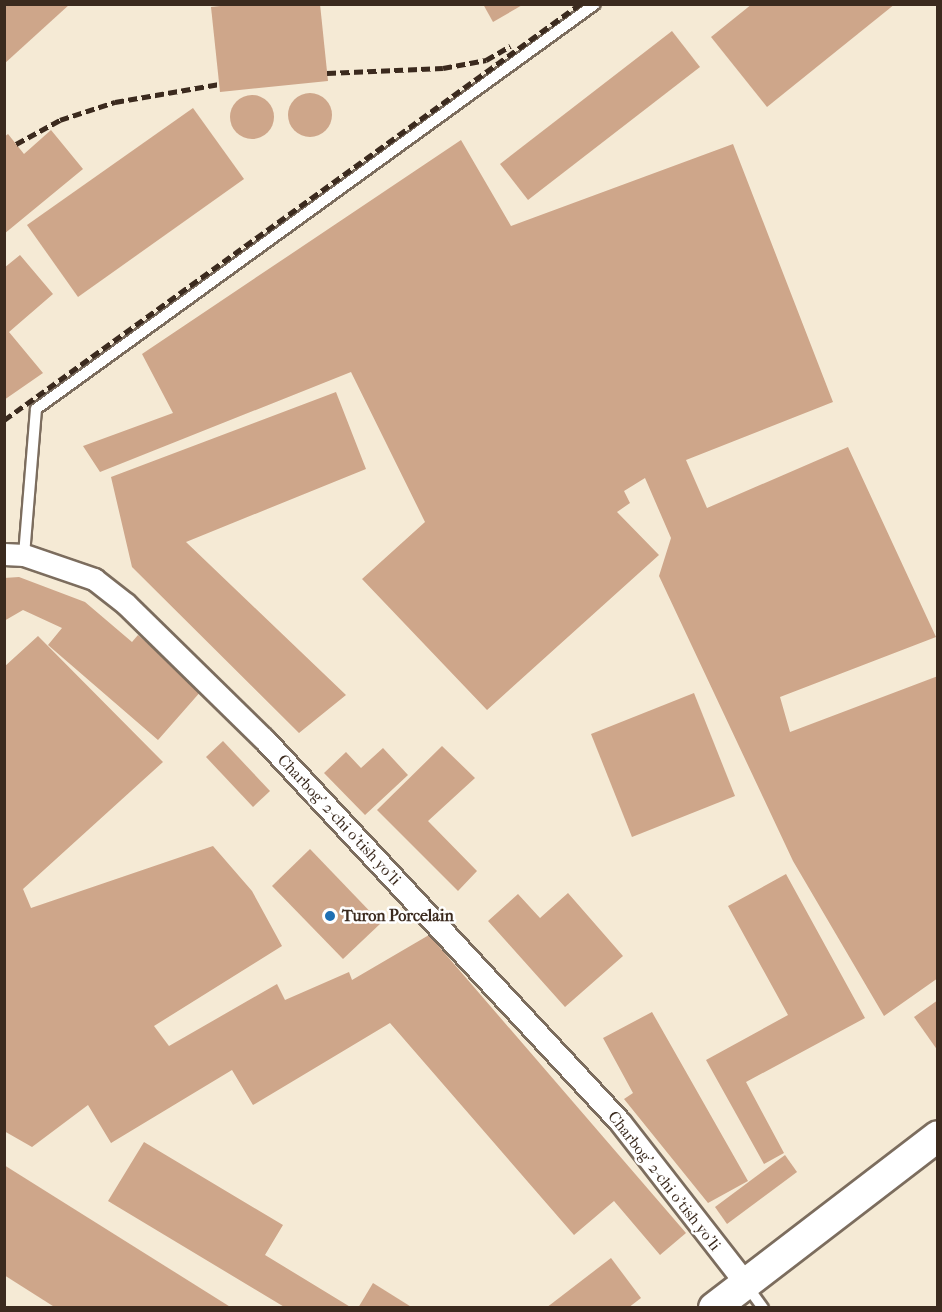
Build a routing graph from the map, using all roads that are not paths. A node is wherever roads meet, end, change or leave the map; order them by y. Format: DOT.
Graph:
graph roads {
  1 [pos="595,4"];
  2 [pos="14,555"];
  3 [pos="938,1136"];
  4 [pos="754,1296"];
  5 [pos="714,1308"];
  1 -- 2 [label="lane"];
  2 -- 4 [label="street, Charbog' 2-chi o'tish yo'li"];
  3 -- 4 [label="street"];
  4 -- 5 [label="street"];
}
